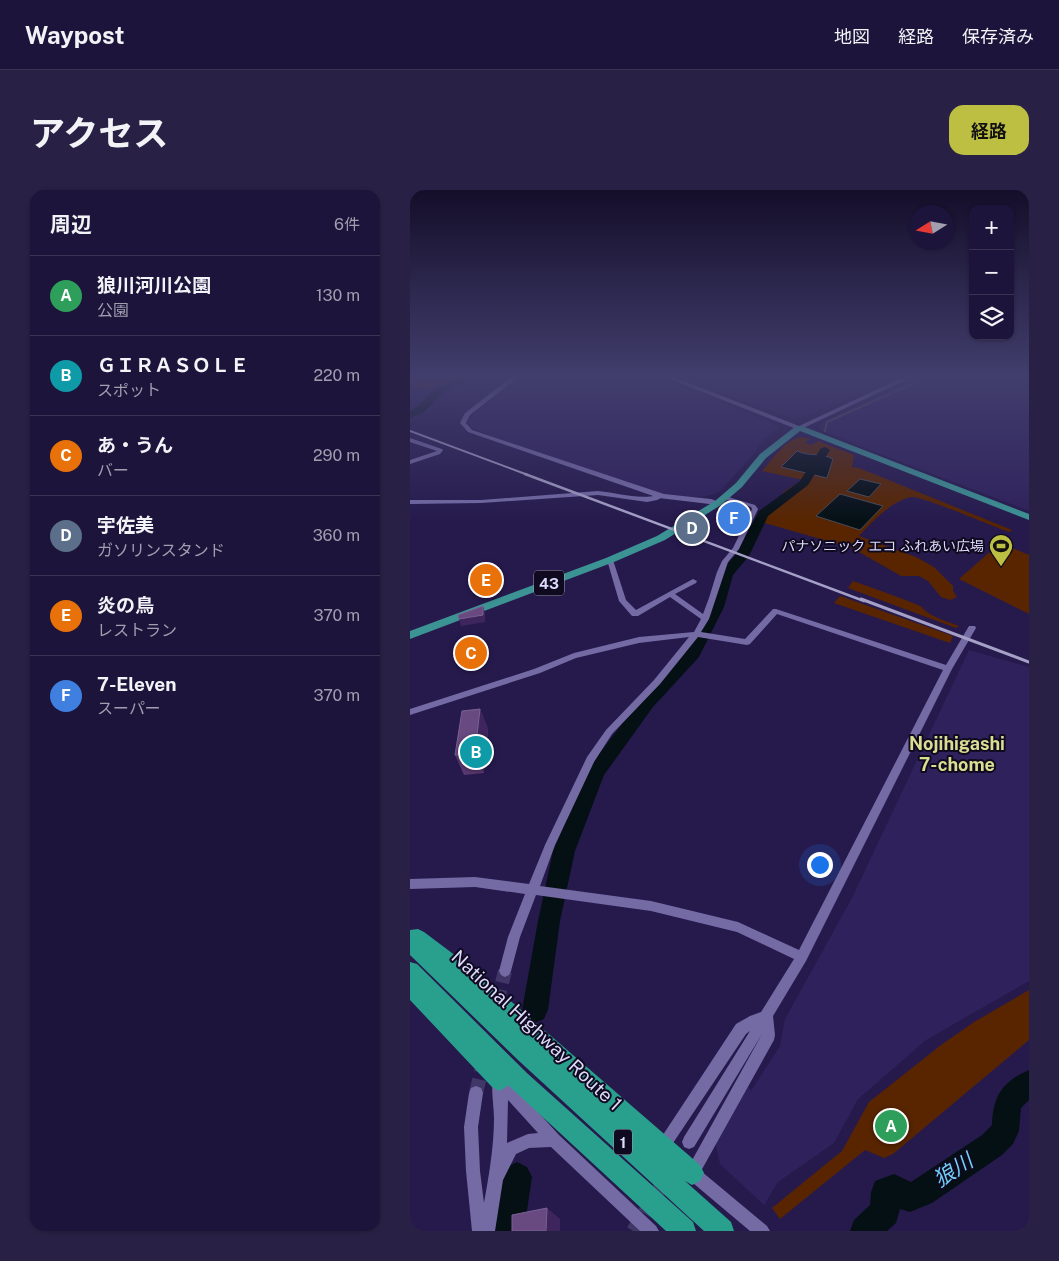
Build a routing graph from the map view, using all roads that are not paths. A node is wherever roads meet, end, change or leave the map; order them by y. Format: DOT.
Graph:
graph roads {
  1 [pos="464,425"];
  2 [pos="790,425"];
  3 [pos="806,425"];
  4 [pos="799,428"];
  5 [pos="410,440"];
  6 [pos="410,462"];
  7 [pos="662,496"];
  8 [pos="722,500"];
  9 [pos="410,502"];
  10 [pos="1029,517"];
  11 [pos="610,560"];
  12 [pos="693,581"];
  13 [pos="670,594"];
  14 [pos="705,618"];
  15 [pos="972,628"];
  16 [pos="410,635"];
  17 [pos="701,635"];
  18 [pos="948,670"];
  19 [pos="410,712"];
  20 [pos="410,884"];
  21 [pos="534,891"];
  22 [pos="558,894"];
  23 [pos="410,941"];
  24 [pos="802,957"];
  25 [pos="410,971"];
  26 [pos="505,971"];
  27 [pos="410,986"];
  28 [pos="767,1017"];
  29 [pos="510,1081"];
  30 [pos="476,1093"];
  31 [pos="554,1140"];
  32 [pos="689,1142"];
  33 [pos="662,1147"];
  34 [pos="692,1172"];
  35 [pos="495,1182"];
  36 [pos="480,1231"];
  37 [pos="487,1231"];
  38 [pos="651,1231"];
  39 [pos="684,1231"];
  40 [pos="722,1231"];
  41 [pos="762,1231"];
  1 -- 7 [label="street"];
  2 -- 4 [label="street"];
  3 -- 4 [label="street"];
  4 -- 8 [label="main road, 43"];
  4 -- 10 [label="main road"];
  5 -- 6 [label="street"];
  7 -- 8 [label="street"];
  7 -- 9 [label="street"];
  8 -- 11 [label="main road, 43"];
  8 -- 14 [label="street"];
  11 -- 13 [label="street"];
  11 -- 16 [label="main road, 43"];
  12 -- 13 [label="street"];
  13 -- 14 [label="street"];
  14 -- 17 [label="street"];
  15 -- 18 [label="street"];
  17 -- 18 [label="street"];
  17 -- 19 [label="street"];
  17 -- 21 [label="street"];
  18 -- 24 [label="street"];
  20 -- 21 [label="street"];
  21 -- 22 [label="street"];
  21 -- 26 [label="street"];
  22 -- 24 [label="street"];
  23 -- 33 [label="highway"];
  23 -- 40 [label="highway, National Highway Route 1 / 1"];
  24 -- 28 [label="street"];
  25 -- 29 [label="highway, 1"];
  27 -- 29 [label="highway"];
  28 -- 32 [label="street"];
  28 -- 33 [label="street"];
  28 -- 34 [label="street"];
  29 -- 31 [label="street"];
  29 -- 35 [label="street"];
  29 -- 39 [label="highway, 1"];
  30 -- 36 [label="street"];
  31 -- 35 [label="street"];
  31 -- 38 [label="street"];
  33 -- 34 [label="highway"];
  34 -- 41 [label="street"];
  35 -- 37 [label="street"];
}
